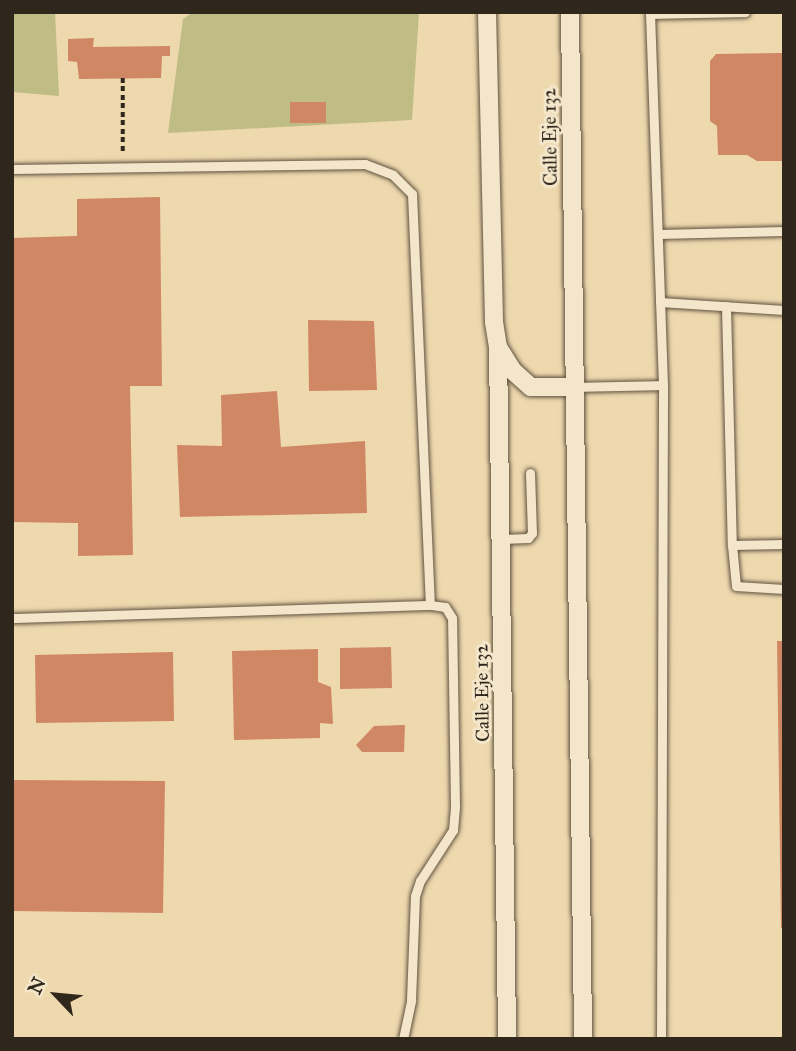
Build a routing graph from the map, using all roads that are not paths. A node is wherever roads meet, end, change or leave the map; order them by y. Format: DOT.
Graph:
graph roads {
  1 [pos="487,12"];
  2 [pos="570,12"];
  3 [pos="745,12"];
  4 [pos="650,13"];
  5 [pos="12,169"];
  6 [pos="784,231"];
  7 [pos="658,234"];
  8 [pos="660,302"];
  9 [pos="726,306"];
  10 [pos="784,310"];
  11 [pos="498,347"];
  12 [pos="663,385"];
  13 [pos="575,387"];
  14 [pos="530,473"];
  15 [pos="501,539"];
  16 [pos="784,544"];
  17 [pos="732,545"];
  18 [pos="784,589"];
  19 [pos="430,605"];
  20 [pos="12,618"];
  21 [pos="403,1039"];
  22 [pos="507,1039"];
  23 [pos="583,1039"];
  24 [pos="662,1039"];
  1 -- 11 [label="street, Calle Eje 132"];
  2 -- 13 [label="street, Calle Eje 132"];
  3 -- 4 [label="lane"];
  4 -- 7 [label="lane"];
  5 -- 19 [label="lane"];
  6 -- 7 [label="lane"];
  7 -- 8 [label="lane"];
  8 -- 9 [label="lane"];
  8 -- 12 [label="lane"];
  9 -- 10 [label="lane"];
  9 -- 17 [label="lane"];
  11 -- 13 [label="street, Calle Eje 132"];
  11 -- 15 [label="street, Calle Eje 132"];
  12 -- 13 [label="lane"];
  12 -- 24 [label="lane"];
  13 -- 23 [label="street, Calle Eje 132"];
  14 -- 15 [label="lane"];
  15 -- 22 [label="street, Calle Eje 132"];
  16 -- 17 [label="lane"];
  17 -- 18 [label="lane"];
  19 -- 20 [label="lane"];
  19 -- 21 [label="lane"];
}
